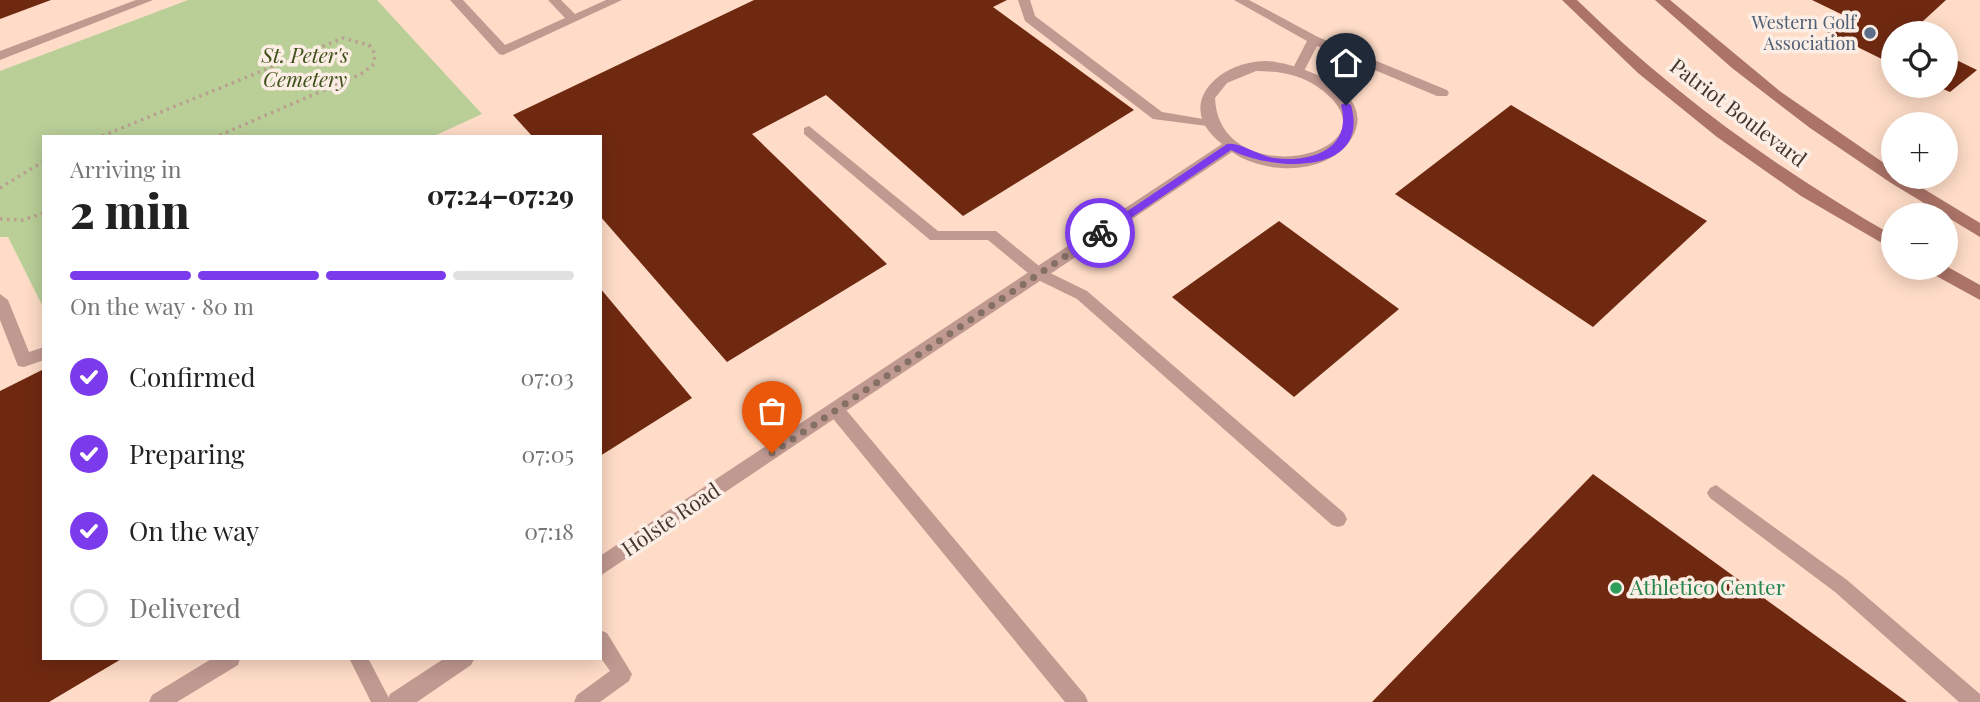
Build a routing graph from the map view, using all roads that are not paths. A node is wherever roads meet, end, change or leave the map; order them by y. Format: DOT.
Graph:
graph roads {
  1 [pos="147,0"];
  2 [pos="456,0"];
  3 [pos="554,0"];
  4 [pos="616,0"];
  5 [pos="1024,0"];
  6 [pos="1240,0"];
  7 [pos="1569,0"];
  8 [pos="1662,0"];
  9 [pos="573,19"];
  10 [pos="1314,40"];
  11 [pos="0,56"];
  12 [pos="1298,70"];
  13 [pos="1443,93"];
  14 [pos="1210,124"];
  15 [pos="809,131"];
  16 [pos="1230,146"];
  17 [pos="1980,231"];
  18 [pos="1881,236"];
  19 [pos="1039,274"];
  20 [pos="1957,280"];
  21 [pos="1980,293"];
  22 [pos="0,300"];
  23 [pos="42,354"];
  24 [pos="836,410"];
  25 [pos="1716,493"];
  26 [pos="1338,519"];
  27 [pos="602,566"];
  28 [pos="602,642"];
  29 [pos="228,660"];
  30 [pos="359,660"];
  31 [pos="461,660"];
  32 [pos="159,702"];
  33 [pos="380,702"];
  34 [pos="398,702"];
  35 [pos="584,702"];
  36 [pos="1078,702"];
  37 [pos="1974,702"];
  1 -- 11 [label="lane"];
  2 -- 9 [label="lane"];
  3 -- 9 [label="lane"];
  4 -- 9 [label="lane"];
  5 -- 14 [label="lane"];
  6 -- 10 [label="lane"];
  7 -- 18 [label="main road, Patriot Boulevard"];
  8 -- 17 [label="main road, Patriot Boulevard"];
  10 -- 12 [label="lane"];
  10 -- 13 [label="lane"];
  12 -- 14 [label="street"];
  12 -- 16 [label="street"];
  14 -- 16 [label="street"];
  15 -- 19 [label="lane"];
  16 -- 19 [label="street, Holste Road"];
  19 -- 24 [label="street, Holste Road"];
  19 -- 26 [label="lane"];
  20 -- 21 [label="main road"];
  22 -- 23 [label="lane"];
  24 -- 27 [label="street, Holste Road"];
  24 -- 36 [label="lane"];
  25 -- 37 [label="lane"];
  28 -- 35 [label="lane"];
  29 -- 32 [label="lane"];
  30 -- 33 [label="lane"];
  31 -- 34 [label="street"];
}
